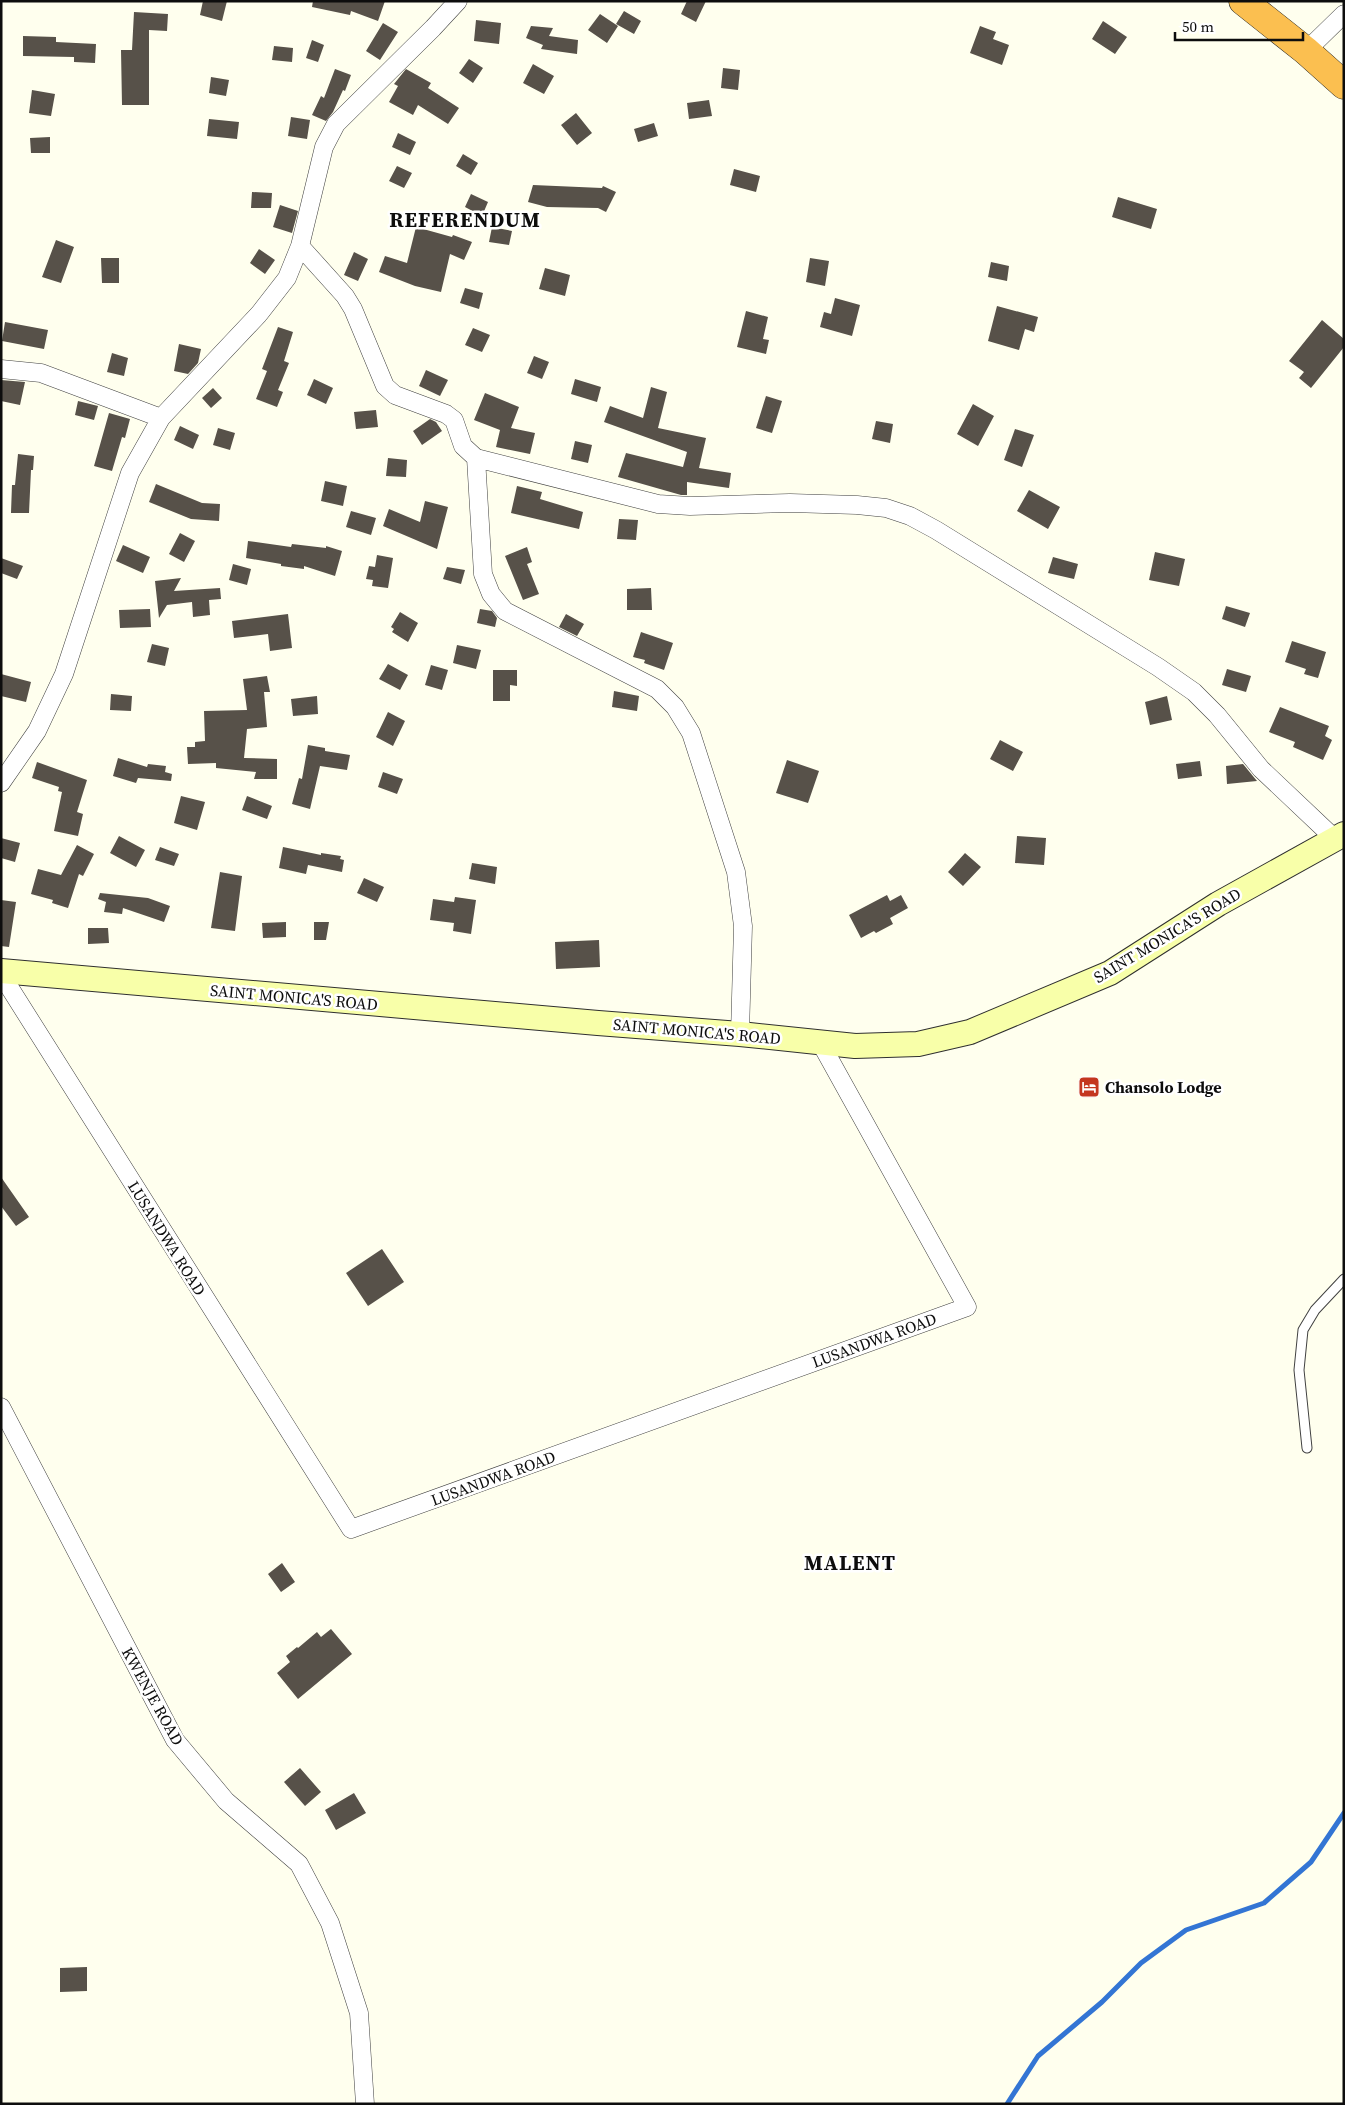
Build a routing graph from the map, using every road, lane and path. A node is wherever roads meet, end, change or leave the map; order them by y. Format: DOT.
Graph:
graph roads {
  1 [pos="458,1"];
  2 [pos="1243,1"];
  3 [pos="1344,14"];
  4 [pos="1306,51"];
  5 [pos="1344,85"];
  6 [pos="300,246"];
  7 [pos="1,368"];
  8 [pos="161,418"];
  9 [pos="476,458"];
  10 [pos="1,783"];
  11 [pos="1339,837"];
  12 [pos="1,972"];
  13 [pos="740,1034"];
  14 [pos="820,1042"];
  15 [pos="1344,1280"];
  16 [pos="1,1407"];
  17 [pos="1308,1448"];
  18 [pos="365,2104"];
  1 -- 6 [label="street"];
  2 -- 4 [label="highway"];
  3 -- 4 [label="street"];
  4 -- 5 [label="highway"];
  6 -- 8 [label="street"];
  6 -- 9 [label="street"];
  7 -- 8 [label="street"];
  8 -- 10 [label="street"];
  9 -- 11 [label="street"];
  9 -- 13 [label="street"];
  11 -- 14 [label="street, SAINT MONICA'S ROAD"];
  12 -- 13 [label="street, SAINT MONICA'S ROAD"];
  12 -- 14 [label="street, LUSANDWA ROAD"];
  13 -- 14 [label="street, SAINT MONICA'S ROAD"];
  15 -- 17 [label="lane"];
  16 -- 18 [label="street, KWENJE ROAD"];
}
